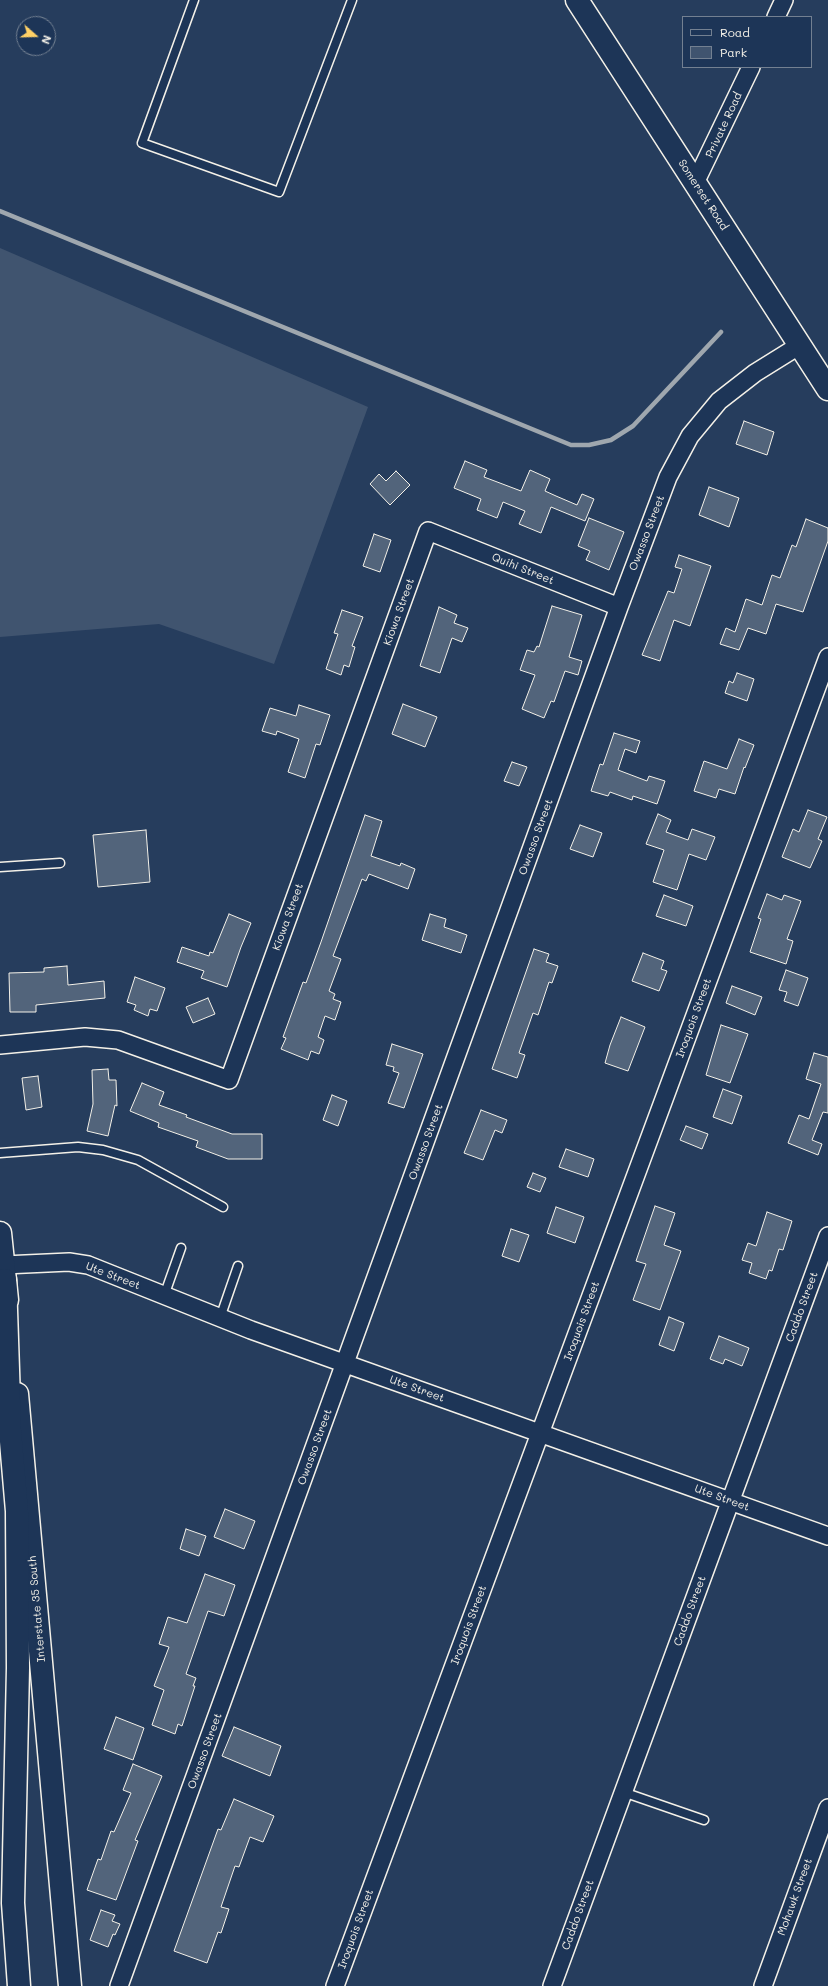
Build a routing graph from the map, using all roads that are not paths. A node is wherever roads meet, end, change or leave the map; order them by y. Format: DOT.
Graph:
graph roads {
  1 [pos="194,0"];
  2 [pos="352,0"];
  3 [pos="578,0"];
  4 [pos="784,0"];
  5 [pos="776,16"];
  6 [pos="751,68"];
  7 [pos="695,183"];
  8 [pos="800,345"];
  9 [pos="828,389"];
  10 [pos="428,531"];
  11 [pos="619,607"];
  12 [pos="828,657"];
  13 [pos="60,863"];
  14 [pos="0,867"];
  15 [pos="0,1046"];
  16 [pos="0,1153"];
  17 [pos="223,1207"];
  18 [pos="0,1233"];
  19 [pos="828,1236"];
  20 [pos="181,1248"];
  21 [pos="238,1266"];
  22 [pos="4,1272"];
  23 [pos="164,1296"];
  24 [pos="220,1318"];
  25 [pos="346,1364"];
  26 [pos="540,1433"];
  27 [pos="730,1501"];
  28 [pos="828,1536"];
  29 [pos="623,1792"];
  30 [pos="828,1808"];
  31 [pos="704,1820"];
  32 [pos="0,1929"];
  33 [pos="5,1986"];
  34 [pos="18,1986"];
  35 [pos="70,1986"];
  36 [pos="119,1986"];
  37 [pos="335,1986"];
  38 [pos="552,1986"];
  39 [pos="763,1986"];
  1 -- 2 [label="lane"];
  3 -- 7 [label="main road, Somerset Road"];
  4 -- 5 [label="street"];
  6 -- 7 [label="street, Private Road"];
  7 -- 8 [label="main road, Somerset Road"];
  8 -- 9 [label="main road, Somerset Road"];
  8 -- 11 [label="street, Owasso Street"];
  10 -- 11 [label="street, Quihi Street"];
  10 -- 15 [label="street, Kiowa Street"];
  11 -- 25 [label="street, Owasso Street"];
  12 -- 26 [label="street, Iroquois Street"];
  13 -- 14 [label="lane"];
  16 -- 17 [label="lane"];
  18 -- 22 [label="main road, Interstate 35 South"];
  19 -- 27 [label="street, Caddo Street"];
  20 -- 23 [label="lane"];
  21 -- 24 [label="lane"];
  22 -- 23 [label="street, Ute Street"];
  22 -- 34 [label="main road"];
  22 -- 35 [label="main road, Interstate 35 South"];
  23 -- 24 [label="street, Ute Street"];
  24 -- 25 [label="street, Ute Street"];
  25 -- 26 [label="street, Ute Street"];
  25 -- 36 [label="street, Owasso Street"];
  26 -- 27 [label="street, Ute Street"];
  26 -- 37 [label="street, Iroquois Street"];
  27 -- 28 [label="street, Ute Street"];
  27 -- 29 [label="street, Caddo Street"];
  29 -- 31 [label="lane"];
  29 -- 38 [label="street, Caddo Street"];
  30 -- 39 [label="street, Mohawk Street"];
  32 -- 33 [label="main road"];
}
